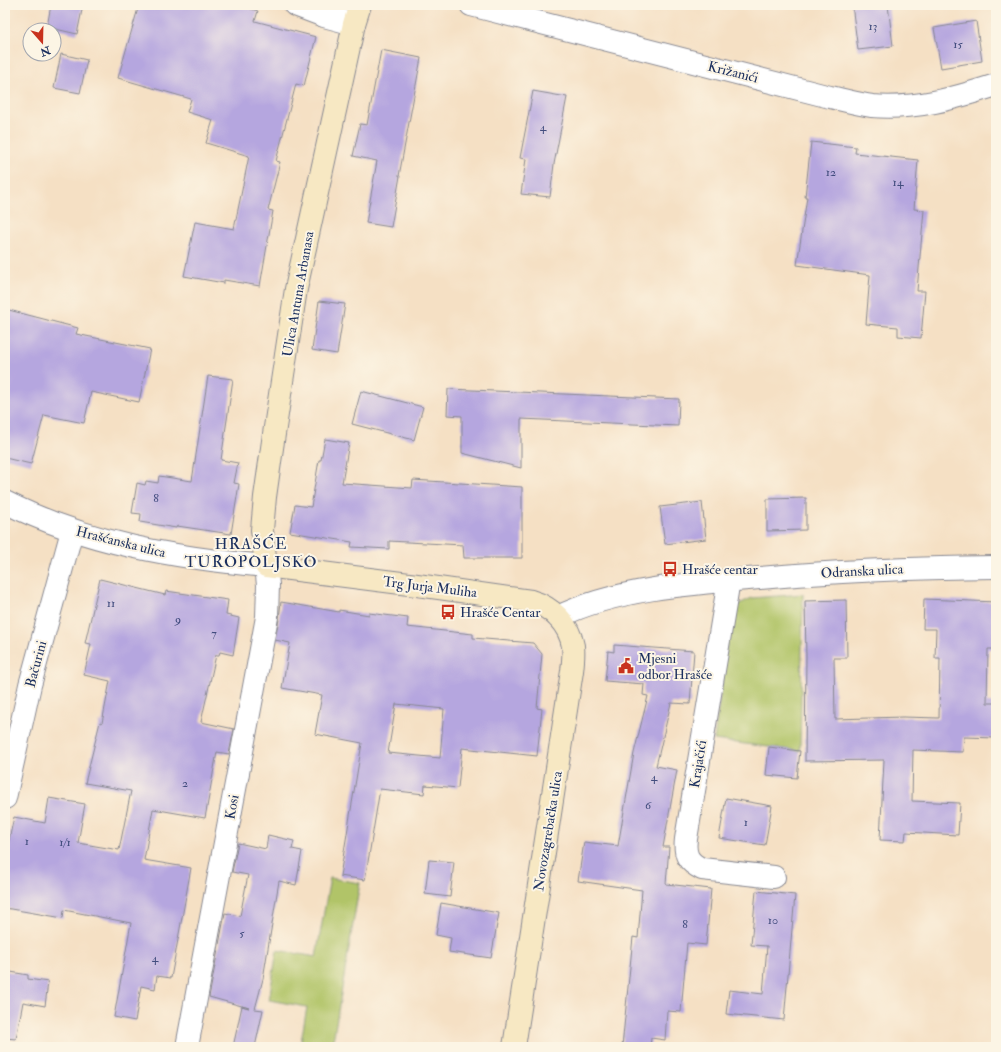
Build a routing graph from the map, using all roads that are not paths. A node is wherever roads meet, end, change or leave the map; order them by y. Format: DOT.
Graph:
graph roads {
  1 [pos="295,5"];
  2 [pos="471,5"];
  3 [pos="357,14"];
  4 [pos="996,85"];
  5 [pos="5,502"];
  6 [pos="72,531"];
  7 [pos="266,566"];
  8 [pos="996,567"];
  9 [pos="729,580"];
  10 [pos="558,617"];
  11 [pos="5,798"];
  12 [pos="774,877"];
  13 [pos="187,1047"];
  14 [pos="514,1047"];
  1 -- 3 [label="street, Ulica Antuna Arbanasa"];
  2 -- 4 [label="street, Križanići"];
  3 -- 7 [label="main road, Ulica Antuna Arbanasa"];
  5 -- 6 [label="street, Hrašćanska ulica"];
  6 -- 7 [label="street, Hrašćanska ulica"];
  6 -- 11 [label="street, Bačurini"];
  7 -- 10 [label="main road, Trg Jurja Muliha"];
  7 -- 13 [label="street, Kosi"];
  8 -- 9 [label="street, Odranska ulica"];
  9 -- 10 [label="street"];
  9 -- 12 [label="street, Krajačići"];
  10 -- 14 [label="main road, Novozagrebačka ulica"];
}
